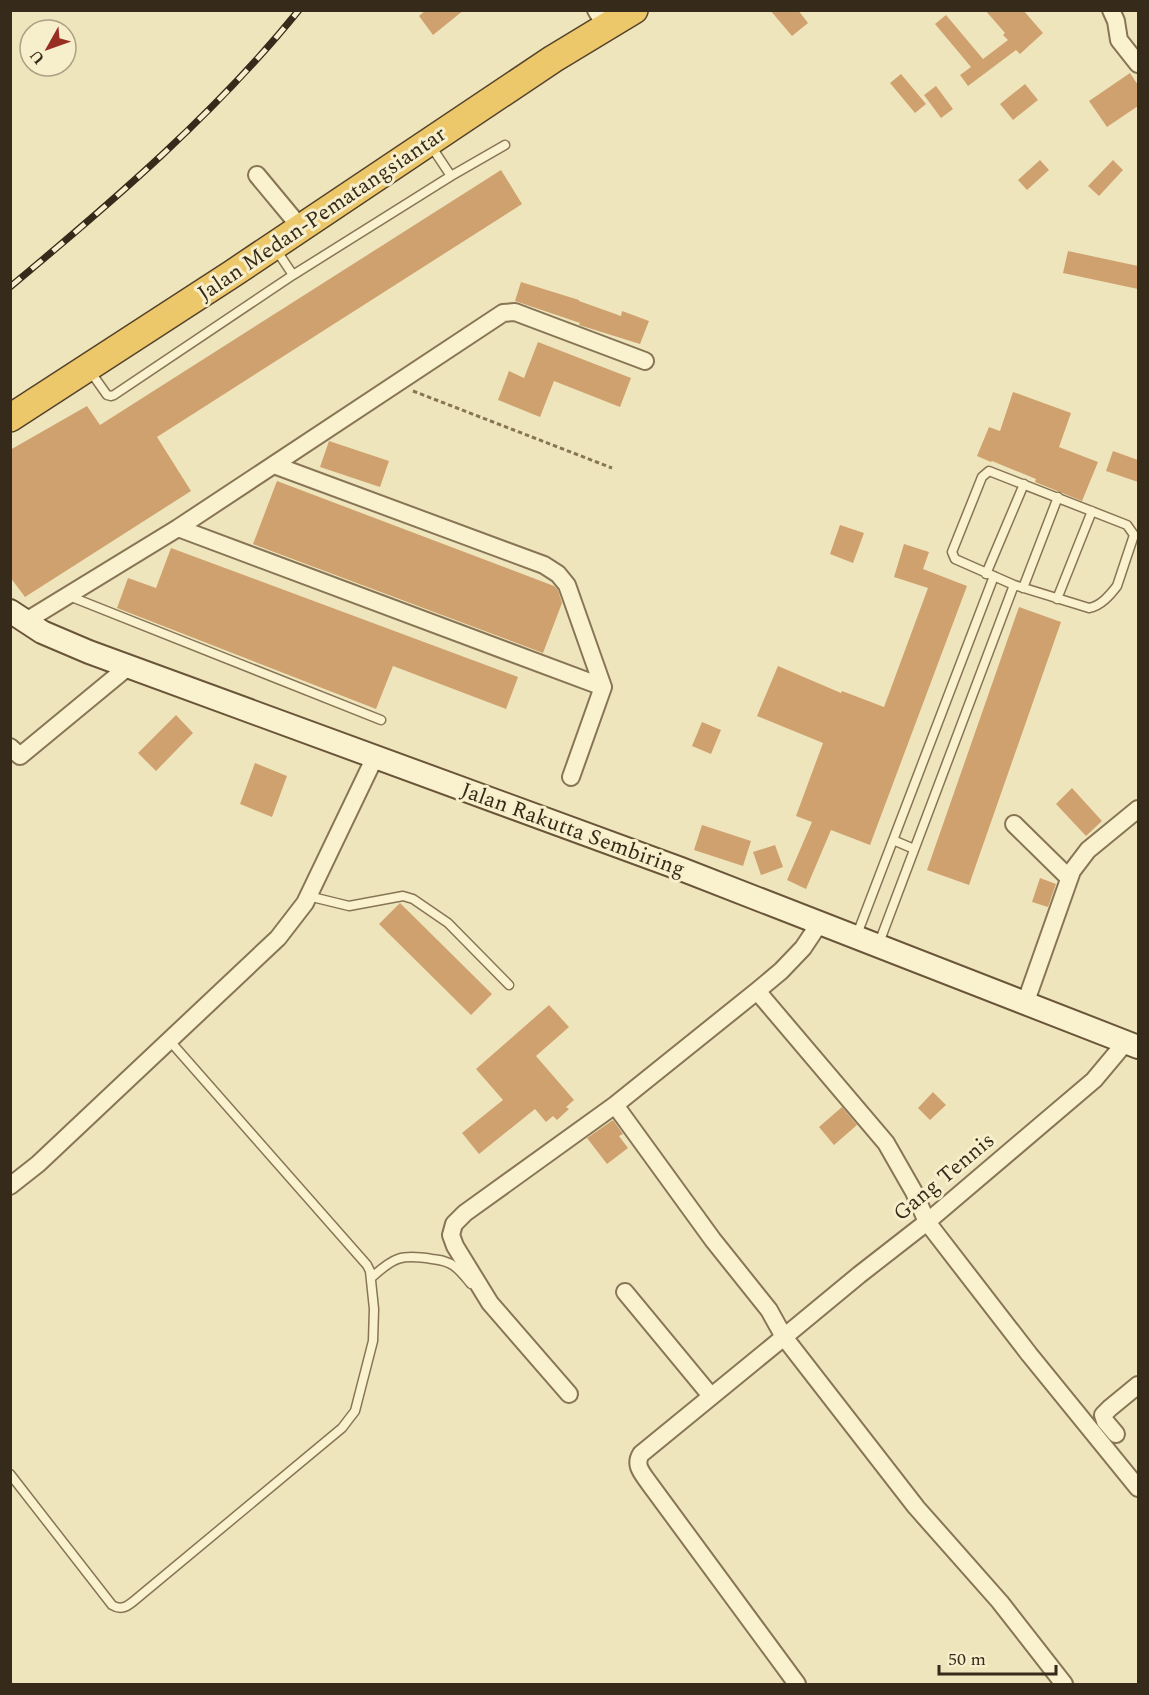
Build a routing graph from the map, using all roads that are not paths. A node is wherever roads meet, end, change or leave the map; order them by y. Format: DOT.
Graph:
graph roads {
  1 [pos="634,10"];
  2 [pos="1111,10"];
  3 [pos="601,19"];
  4 [pos="1138,64"];
  5 [pos="429,143"];
  6 [pos="505,145"];
  7 [pos="257,175"];
  8 [pos="451,176"];
  9 [pos="301,228"];
  10 [pos="274,246"];
  11 [pos="293,275"];
  12 [pos="645,361"];
  13 [pos="87,367"];
  14 [pos="10,418"];
  15 [pos="274,465"];
  16 [pos="1024,484"];
  17 [pos="1058,497"];
  18 [pos="1092,511"];
  19 [pos="178,528"];
  20 [pos="990,575"];
  21 [pos="1014,585"];
  22 [pos="1023,588"];
  23 [pos="68,596"];
  24 [pos="1057,599"];
  25 [pos="18,616"];
  26 [pos="129,666"];
  27 [pos="603,687"];
  28 [pos="381,720"];
  29 [pos="10,747"];
  30 [pos="375,757"];
  31 [pos="571,777"];
  32 [pos="1138,809"];
  33 [pos="1014,824"];
  34 [pos="893,840"];
  35 [pos="914,849"];
  36 [pos="1069,878"];
  37 [pos="308,896"];
  38 [pos="819,924"];
  39 [pos="856,938"];
  40 [pos="878,946"];
  41 [pos="509,985"];
  42 [pos="757,991"];
  43 [pos="1025,1004"];
  44 [pos="169,1040"];
  45 [pos="1132,1045"];
  46 [pos="615,1106"];
  47 [pos="10,1186"];
  48 [pos="927,1222"];
  49 [pos="371,1278"];
  50 [pos="625,1292"];
  51 [pos="490,1303"];
  52 [pos="784,1337"];
  53 [pos="1138,1385"];
  54 [pos="569,1394"];
  55 [pos="711,1396"];
  56 [pos="1116,1434"];
  57 [pos="10,1474"];
  58 [pos="1138,1488"];
  59 [pos="798,1684"];
  60 [pos="1064,1684"];
  1 -- 3 [label="highway, Jalan Medan-Pematangsiantar"];
  2 -- 4 [label="street"];
  3 -- 5 [label="highway, Jalan Medan-Pematangsiantar"];
  5 -- 8 [label="lane"];
  5 -- 9 [label="highway, Jalan Medan-Pematangsiantar"];
  6 -- 8 [label="lane"];
  7 -- 9 [label="street"];
  8 -- 11 [label="lane"];
  9 -- 10 [label="highway, Jalan Medan-Pematangsiantar"];
  10 -- 11 [label="lane"];
  10 -- 13 [label="highway, Jalan Medan-Pematangsiantar"];
  11 -- 13 [label="lane"];
  12 -- 15 [label="street"];
  13 -- 14 [label="highway, Jalan Medan-Pematangsiantar"];
  15 -- 19 [label="street"];
  15 -- 27 [label="street"];
  16 -- 17 [label="lane"];
  16 -- 20 [label="lane"];
  16 -- 20 [label="lane"];
  17 -- 18 [label="lane"];
  17 -- 22 [label="lane"];
  18 -- 24 [label="lane"];
  18 -- 24 [label="lane"];
  19 -- 23 [label="street"];
  19 -- 27 [label="street"];
  20 -- 21 [label="lane"];
  20 -- 34 [label="lane"];
  21 -- 22 [label="lane"];
  21 -- 35 [label="lane"];
  22 -- 24 [label="lane"];
  23 -- 25 [label="street"];
  23 -- 28 [label="lane"];
  25 -- 26 [label="main road, Jalan Rakutta Sembiring"];
  26 -- 29 [label="street"];
  26 -- 30 [label="main road, Jalan Rakutta Sembiring"];
  27 -- 31 [label="street"];
  30 -- 37 [label="street"];
  30 -- 38 [label="main road, Jalan Rakutta Sembiring"];
  32 -- 36 [label="street"];
  33 -- 36 [label="street"];
  34 -- 35 [label="lane"];
  34 -- 39 [label="lane"];
  35 -- 40 [label="lane"];
  36 -- 43 [label="street"];
  37 -- 41 [label="lane"];
  37 -- 44 [label="street"];
  38 -- 39 [label="main road, Jalan Rakutta Sembiring"];
  38 -- 42 [label="street"];
  39 -- 40 [label="main road, Jalan Rakutta Sembiring"];
  40 -- 43 [label="main road, Jalan Rakutta Sembiring"];
  42 -- 46 [label="street"];
  42 -- 48 [label="street"];
  43 -- 45 [label="main road, Jalan Rakutta Sembiring"];
  44 -- 47 [label="street"];
  44 -- 49 [label="lane"];
  45 -- 48 [label="street, Gang Tennis"];
  46 -- 51 [label="street"];
  46 -- 52 [label="street"];
  48 -- 52 [label="street, Gang Tennis"];
  48 -- 58 [label="street"];
  49 -- 51 [label="lane"];
  49 -- 57 [label="lane"];
  50 -- 55 [label="street"];
  51 -- 54 [label="street"];
  52 -- 55 [label="street, Gang Tennis"];
  52 -- 60 [label="street"];
  53 -- 56 [label="street"];
  55 -- 59 [label="street, Gang Tennis"];
}
